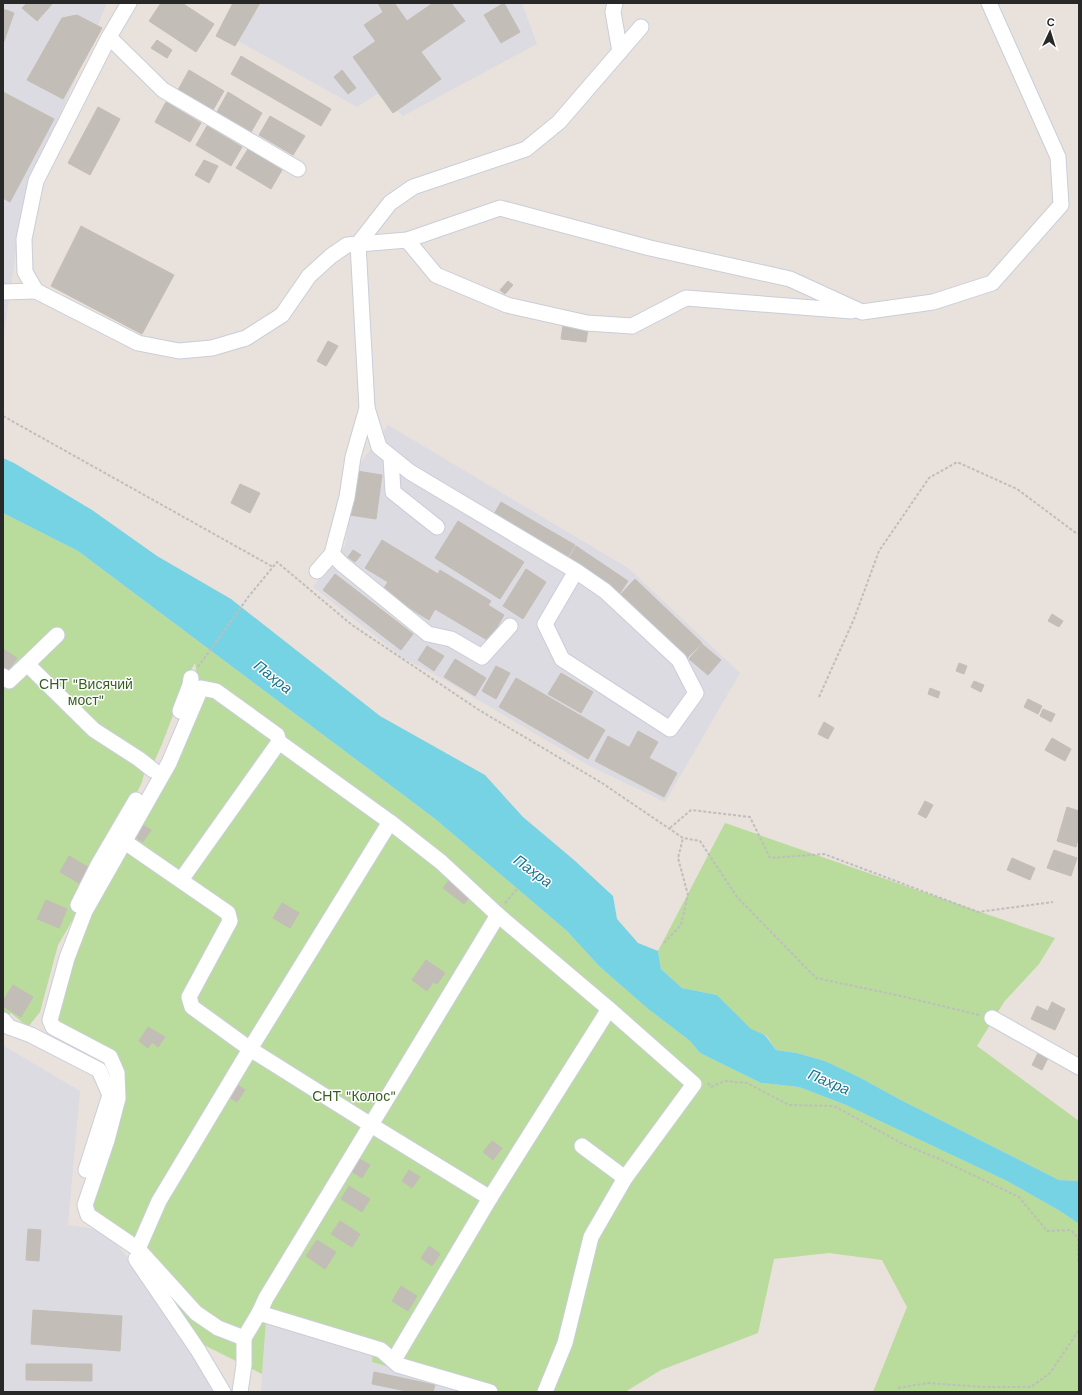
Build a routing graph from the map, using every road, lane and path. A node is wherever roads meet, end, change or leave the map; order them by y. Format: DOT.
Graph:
graph roads {
  1 [pos="129,3"];
  2 [pos="615,3"];
  3 [pos="989,3"];
  4 [pos="641,27"];
  5 [pos="109,37"];
  6 [pos="620,52"];
  7 [pos="298,169"];
  8 [pos="407,240"];
  9 [pos="358,244"];
  10 [pos="36,291"];
  11 [pos="3,292"];
  12 [pos="862,312"];
  13 [pos="367,408"];
  14 [pos="3,416"];
  15 [pos="391,456"];
  16 [pos="437,528"];
  17 [pos="1079,534"];
  18 [pos="332,554"];
  19 [pos="273,567"];
  20 [pos="316,571"];
  21 [pos="576,571"];
  22 [pos="510,626"];
  23 [pos="57,635"];
  24 [pos="27,664"];
  25 [pos="195,673"];
  26 [pos="3,676"];
  27 [pos="819,698"];
  28 [pos="279,742"];
  29 [pos="153,770"];
  30 [pos="390,822"];
  31 [pos="670,828"];
  32 [pos="683,838"];
  33 [pos="125,842"];
  34 [pos="181,880"];
  35 [pos="518,888"];
  36 [pos="1053,902"];
  37 [pos="501,909"];
  38 [pos="664,944"];
  39 [pos="609,1009"];
  40 [pos="992,1018"];
  41 [pos="5,1027"];
  42 [pos="31,1035"];
  43 [pos="250,1049"];
  44 [pos="1079,1067"];
  45 [pos="711,1087"];
  46 [pos="371,1125"];
  47 [pos="582,1146"];
  48 [pos="625,1178"];
  49 [pos="490,1198"];
  50 [pos="138,1249"];
  51 [pos="1079,1262"];
  52 [pos="259,1313"];
  53 [pos="1079,1330"];
  54 [pos="244,1338"];
  55 [pos="394,1360"];
  56 [pos="898,1388"];
  57 [pos="223,1392"];
  58 [pos="240,1392"];
  59 [pos="490,1392"];
  60 [pos="545,1392"];
  1 -- 5 [label="street"];
  2 -- 6 [label="street"];
  3 -- 12 [label="street"];
  4 -- 6 [label="street"];
  5 -- 7 [label="street"];
  5 -- 10 [label="street"];
  6 -- 9 [label="street"];
  8 -- 9 [label="street"];
  8 -- 12 [label="street"];
  8 -- 12 [label="street"];
  9 -- 10 [label="street"];
  9 -- 13 [label="street"];
  10 -- 11 [label="street"];
  13 -- 15 [label="street"];
  13 -- 18 [label="street"];
  14 -- 19 [label="path"];
  15 -- 16 [label="street"];
  15 -- 21 [label="street"];
  17 -- 27 [label="path"];
  18 -- 20 [label="street"];
  18 -- 22 [label="street"];
  19 -- 25 [label="path"];
  19 -- 31 [label="path"];
  21 -- 21 [label="street"];
  23 -- 24 [label="street"];
  24 -- 26 [label="street"];
  24 -- 29 [label="street"];
  25 -- 29 [label="street"];
  28 -- 30 [label="street"];
  28 -- 33 [label="street"];
  28 -- 34 [label="street"];
  29 -- 42 [label="street"];
  30 -- 37 [label="street"];
  30 -- 43 [label="street"];
  31 -- 32 [label="path"];
  31 -- 36 [label="path"];
  32 -- 38 [label="path"];
  32 -- 40 [label="path"];
  33 -- 34 [label="street"];
  33 -- 50 [label="street"];
  34 -- 43 [label="street"];
  35 -- 37 [label="path"];
  37 -- 39 [label="street"];
  37 -- 46 [label="street"];
  39 -- 48 [label="street"];
  39 -- 49 [label="street"];
  40 -- 44 [label="street"];
  41 -- 42 [label="street"];
  42 -- 57 [label="street"];
  43 -- 46 [label="street"];
  43 -- 50 [label="street"];
  45 -- 51 [label="path"];
  46 -- 49 [label="street"];
  46 -- 52 [label="street"];
  47 -- 48 [label="street"];
  48 -- 60 [label="street"];
  49 -- 55 [label="street"];
  50 -- 54 [label="street"];
  52 -- 54 [label="street"];
  52 -- 55 [label="street"];
  53 -- 56 [label="path"];
  54 -- 58 [label="street"];
  55 -- 59 [label="street"];
}
